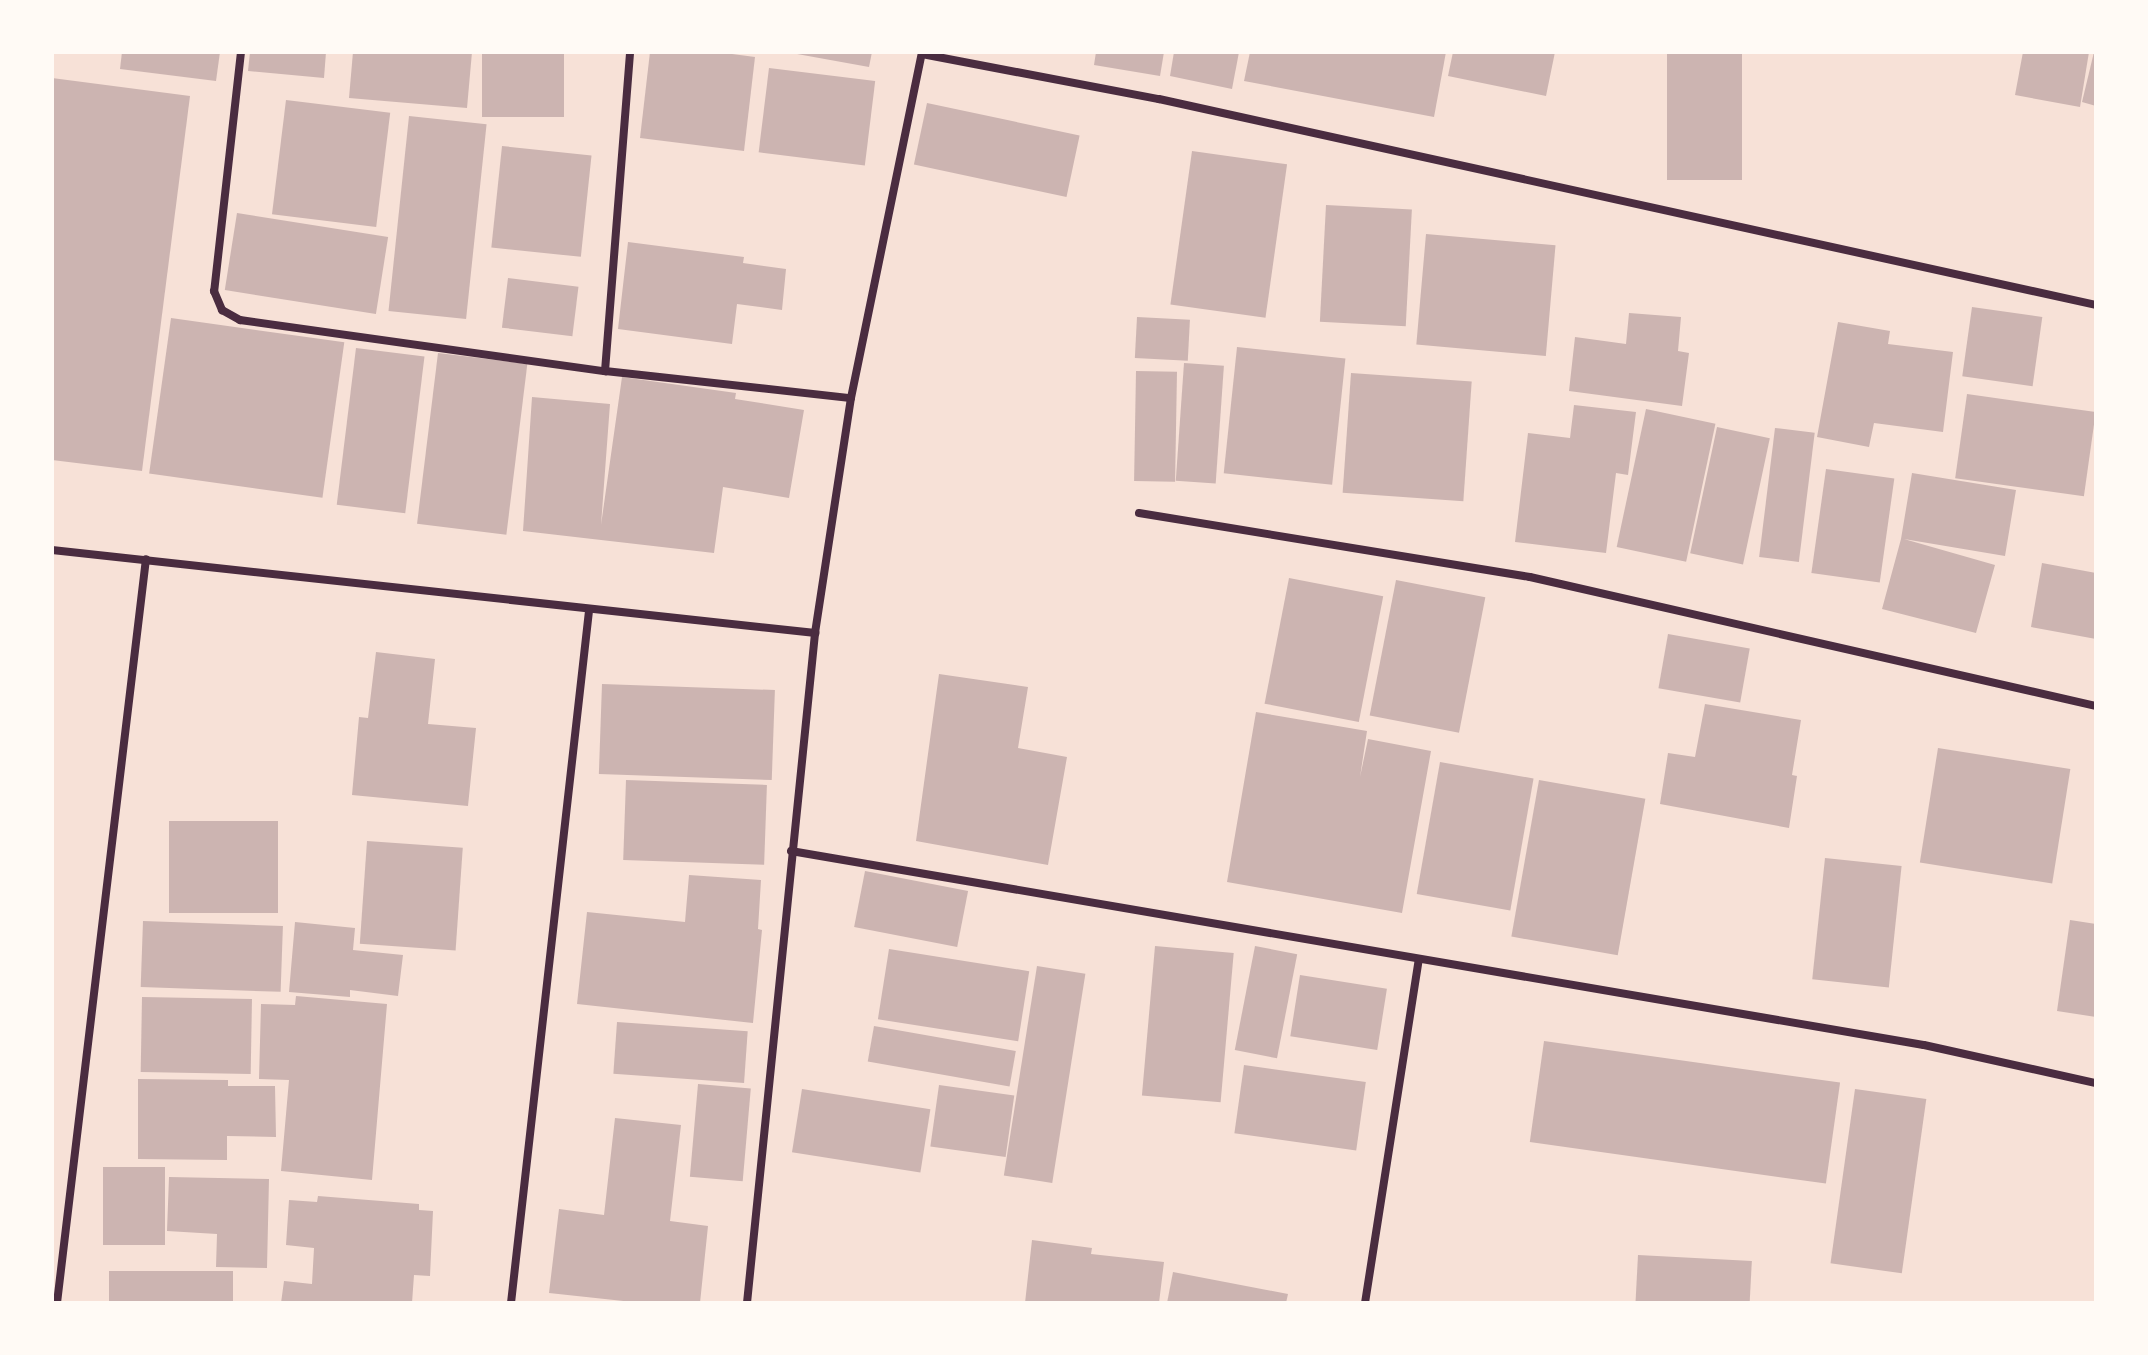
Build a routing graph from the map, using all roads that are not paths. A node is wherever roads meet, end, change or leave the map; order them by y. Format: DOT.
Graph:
graph roads {
  1 [pos="241,52"];
  2 [pos="630,52"];
  3 [pos="922,53"];
  4 [pos="2096,305"];
  5 [pos="605,371"];
  6 [pos="851,398"];
  7 [pos="1139,513"];
  8 [pos="52,550"];
  9 [pos="146,559"];
  10 [pos="589,611"];
  11 [pos="815,633"];
  12 [pos="2096,706"];
  13 [pos="791,851"];
  14 [pos="1419,960"];
  15 [pos="2096,1083"];
  16 [pos="57,1303"];
  17 [pos="511,1303"];
  18 [pos="747,1303"];
  19 [pos="1365,1303"];
  1 -- 5 [label="street"];
  2 -- 5 [label="street"];
  3 -- 4 [label="street"];
  3 -- 6 [label="street"];
  5 -- 6 [label="street"];
  6 -- 11 [label="street"];
  7 -- 12 [label="street"];
  8 -- 9 [label="street"];
  9 -- 10 [label="street"];
  9 -- 16 [label="street"];
  10 -- 11 [label="street"];
  10 -- 17 [label="street"];
  11 -- 13 [label="street"];
  13 -- 14 [label="street"];
  13 -- 18 [label="street"];
  14 -- 15 [label="street"];
  14 -- 19 [label="street"];
}
